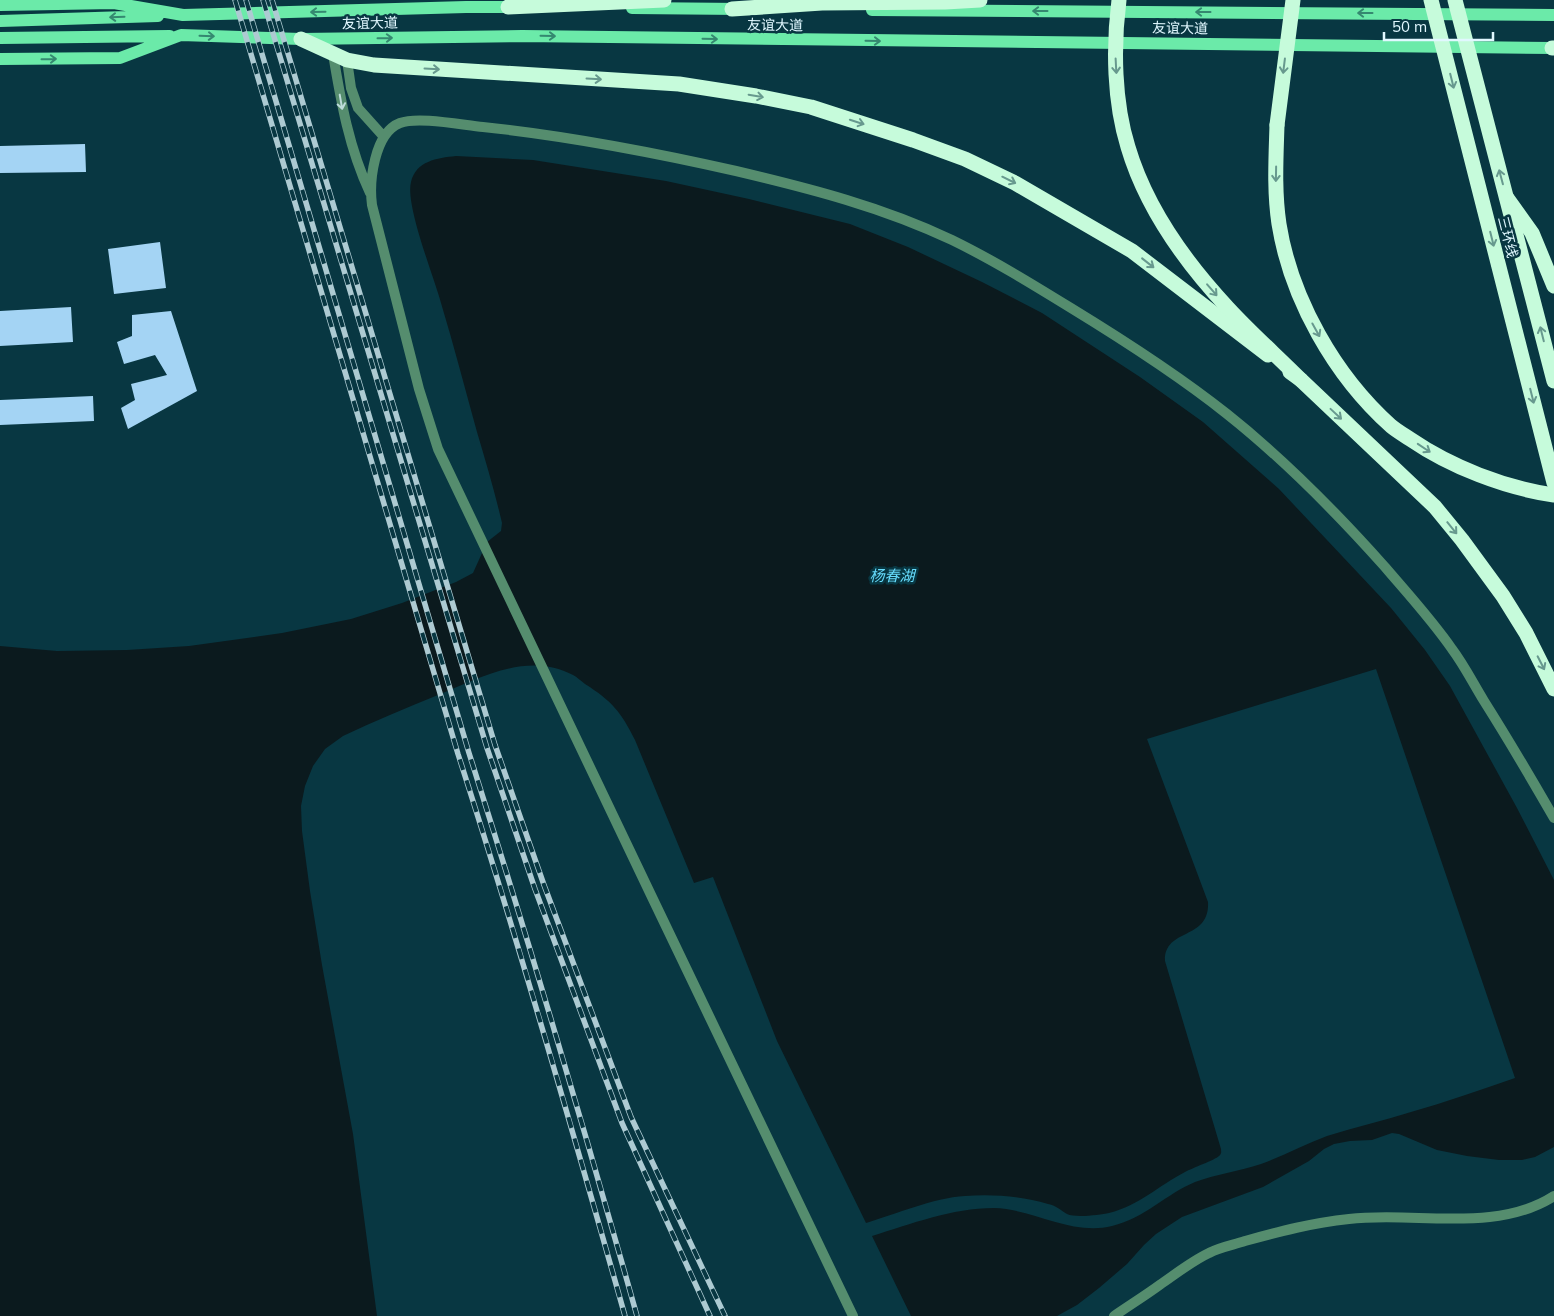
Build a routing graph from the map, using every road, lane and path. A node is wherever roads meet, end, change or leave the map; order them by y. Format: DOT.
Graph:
graph roads {
  1 [pos="664,0"];
  2 [pos="980,0"];
  3 [pos="1119,0"];
  4 [pos="1293,0"];
  5 [pos="1431,0"];
  6 [pos="1455,0"];
  7 [pos="0,4"];
  8 [pos="466,4"];
  9 [pos="508,7"];
  10 [pos="732,9"];
  11 [pos="183,15"];
  12 [pos="1554,15"];
  13 [pos="0,21"];
  14 [pos="181,35"];
  15 [pos="0,38"];
  16 [pos="301,39"];
  17 [pos="1553,48"];
  18 [pos="340,57"];
  19 [pos="0,59"];
  20 [pos="384,138"];
  21 [pos="371,195"];
  22 [pos="1507,198"];
  23 [pos="1554,286"];
  24 [pos="1301,380"];
  25 [pos="1554,381"];
  26 [pos="1554,483"];
  27 [pos="1554,495"];
  28 [pos="1554,689"];
  29 [pos="1554,818"];
  30 [pos="1554,1196"];
  31 [pos="854,1316"];
  32 [pos="1114,1316"];
  1 -- 9 [label="highway"];
  2 -- 10 [label="highway"];
  3 -- 24 [label="highway, one-way, bridge"];
  4 -- 27 [label="highway, one-way, bridge"];
  5 -- 26 [label="highway, 三环线, one-way, bridge"];
  22 -- 6 [label="highway, 三环线, one-way, bridge"];
  7 -- 11 [label="main road, 友谊大道"];
  8 -- 9 [label="main road, 友谊大道"];
  8 -- 11 [label="main road, 友谊大道, one-way"];
  9 -- 10 [label="main road, 友谊大道"];
  12 -- 10 [label="main road, 友谊大道, one-way"];
  11 -- 13 [label="main road, one-way"];
  14 -- 15 [label="main road"];
  14 -- 16 [label="main road, 友谊大道, one-way"];
  19 -- 14 [label="main road, 友谊大道, one-way"];
  16 -- 17 [label="main road, 友谊大道, one-way"];
  16 -- 18 [label="highway"];
  18 -- 20 [label="street"];
  18 -- 21 [label="street, one-way"];
  18 -- 24 [label="highway, one-way, bridge"];
  20 -- 21 [label="street"];
  20 -- 29 [label="street"];
  21 -- 31 [label="street"];
  22 -- 23 [label="highway"];
  25 -- 22 [label="highway, 三环线, one-way, bridge"];
  24 -- 28 [label="highway, one-way"];
  30 -- 32 [label="street"];
}
